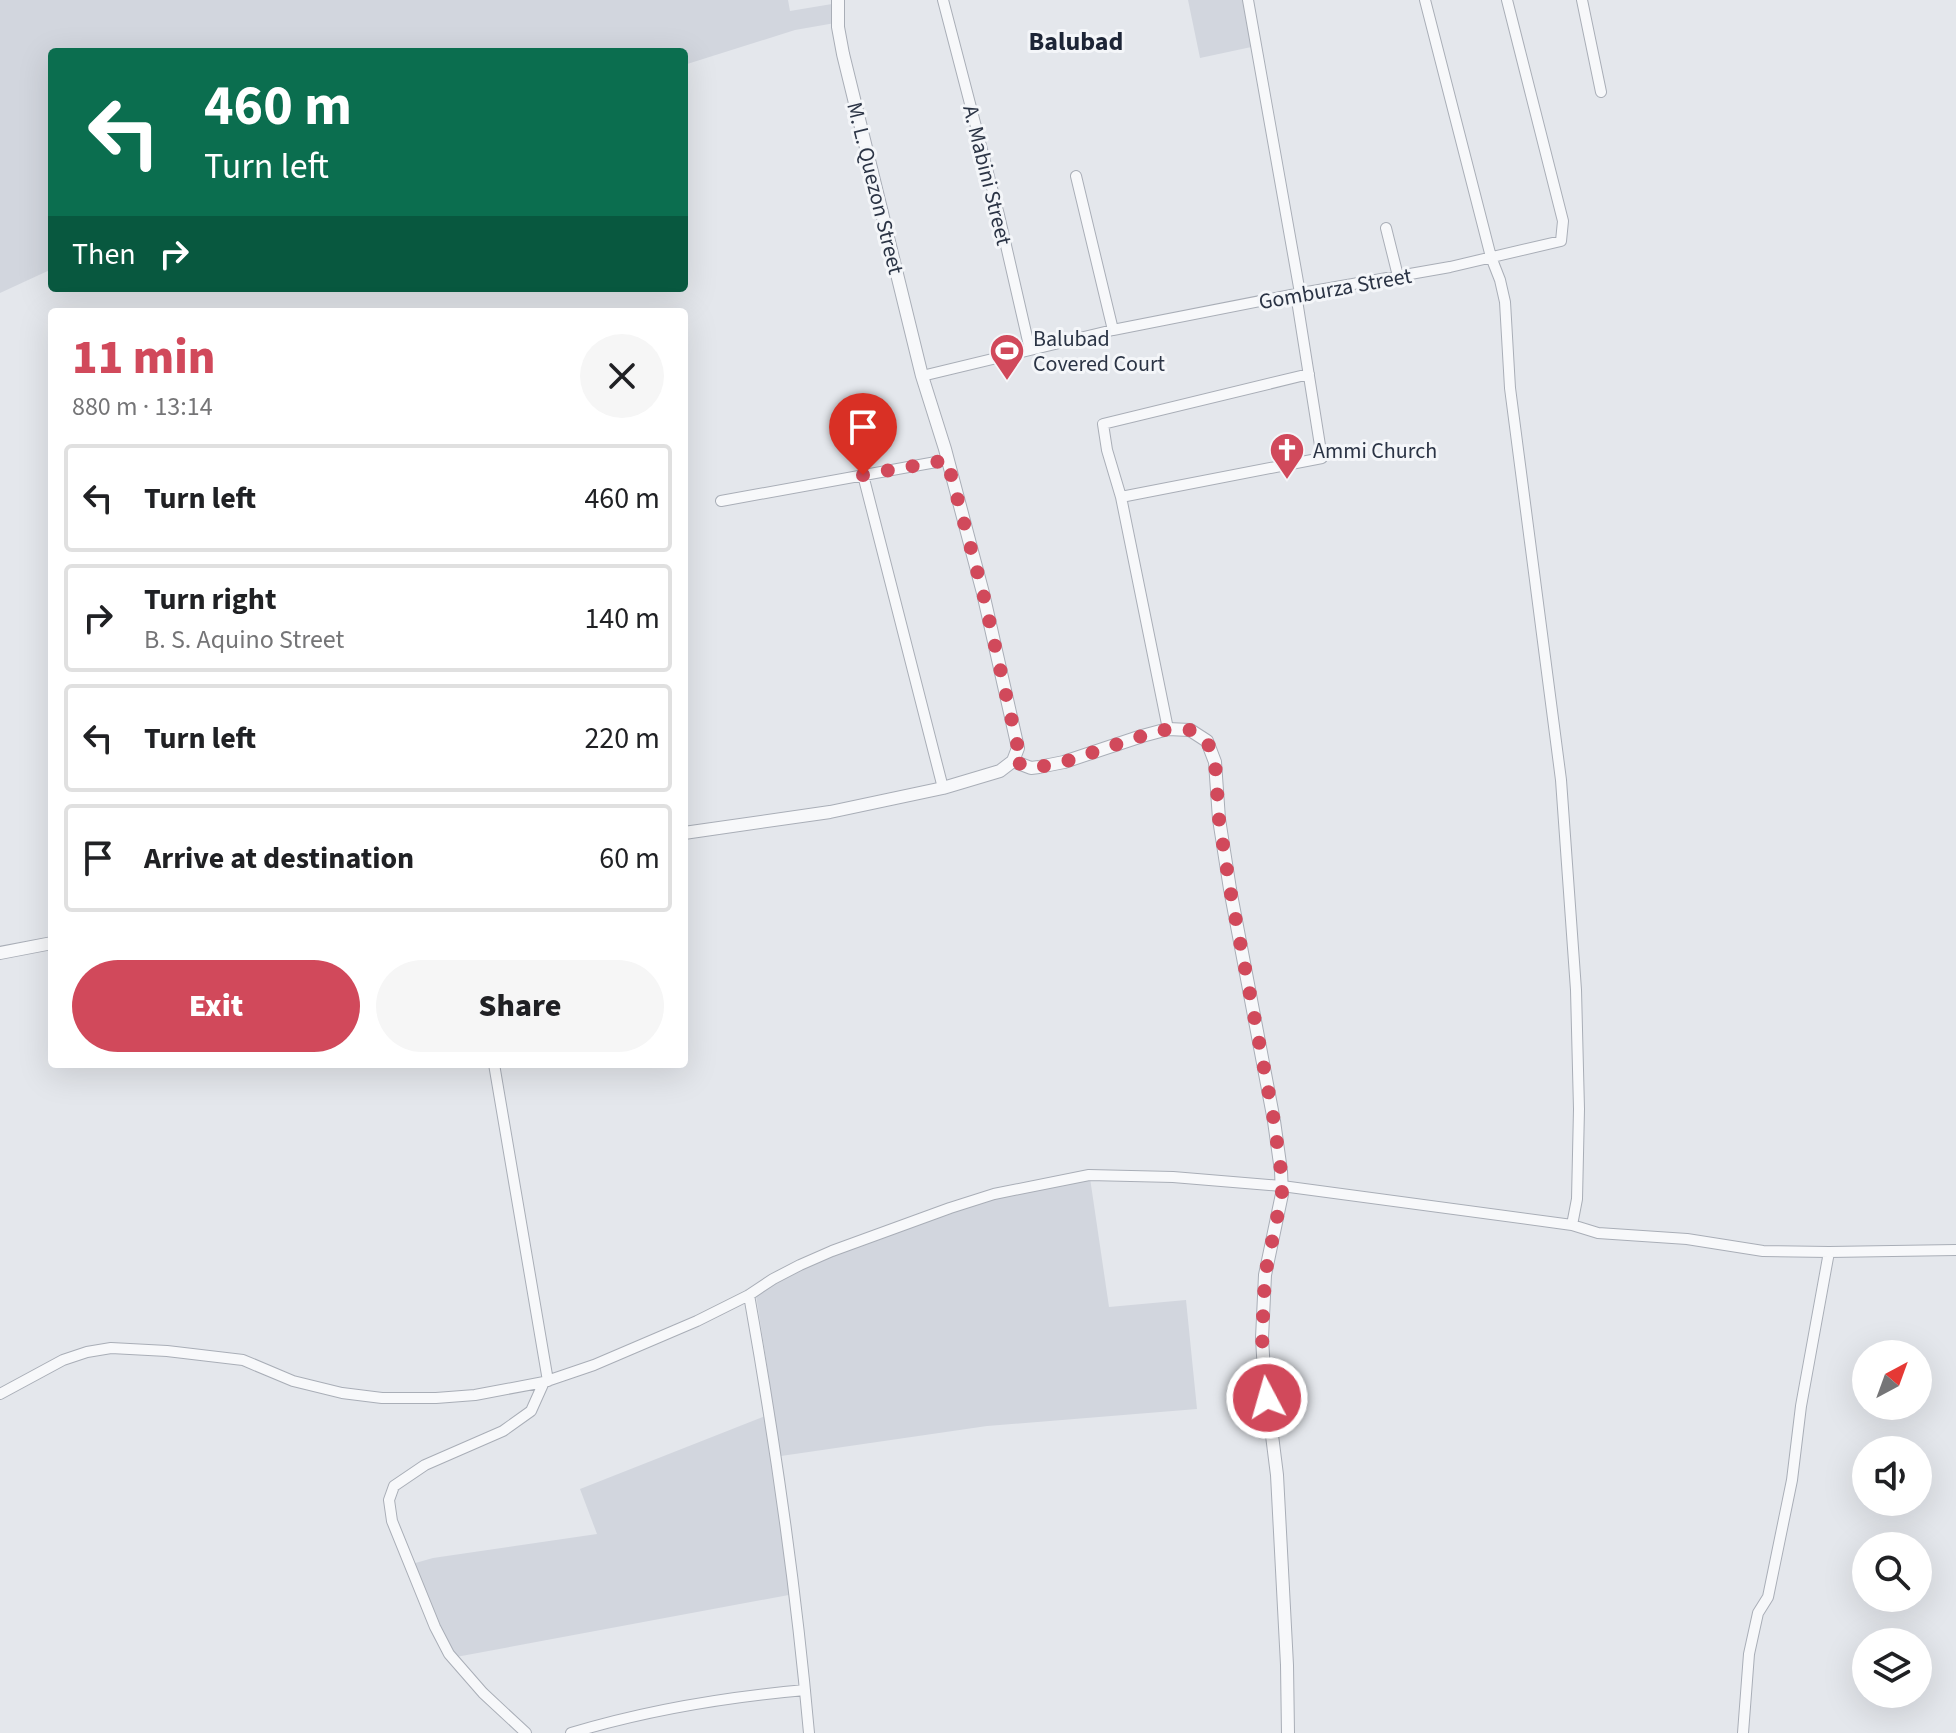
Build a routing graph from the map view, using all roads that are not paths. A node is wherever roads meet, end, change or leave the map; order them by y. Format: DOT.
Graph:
graph roads {
  1 [pos="838,0"];
  2 [pos="943,0"];
  3 [pos="1248,0"];
  4 [pos="1507,0"];
  5 [pos="1582,0"];
  6 [pos="1430,1"];
  7 [pos="1601,92"];
  8 [pos="1076,176"];
  9 [pos="1386,228"];
  10 [pos="1491,257"];
  11 [pos="1398,276"];
  12 [pos="1298,294"];
  13 [pos="1113,330"];
  14 [pos="1030,350"];
  15 [pos="1309,374"];
  16 [pos="922,376"];
  17 [pos="947,460"];
  18 [pos="863,475"];
  19 [pos="1121,497"];
  20 [pos="721,501"];
  21 [pos="1168,729"];
  22 [pos="1013,761"];
  23 [pos="943,788"];
  24 [pos="688,832"];
  25 [pos="48,944"];
  26 [pos="0,953"];
  27 [pos="495,1068"];
  28 [pos="1282,1186"];
  29 [pos="1572,1225"];
  30 [pos="1956,1250"];
  31 [pos="1829,1252"];
  32 [pos="749,1295"];
  33 [pos="546,1382"];
  34 [pos="0,1394"];
  35 [pos="805,1690"];
  36 [pos="526,1733"];
  37 [pos="571,1733"];
  38 [pos="809,1733"];
  39 [pos="1288,1733"];
  40 [pos="1743,1733"];
  1 -- 16 [label="street, M. L. Quezon Street"];
  2 -- 14 [label="street, A. Mabini Street"];
  3 -- 12 [label="street"];
  4 -- 10 [label="street, Gomburza Street"];
  5 -- 7 [label="street"];
  6 -- 10 [label="street"];
  8 -- 13 [label="street"];
  9 -- 11 [label="street"];
  10 -- 11 [label="street, Gomburza Street"];
  10 -- 29 [label="street"];
  11 -- 12 [label="street, Gomburza Street"];
  12 -- 13 [label="street, Gomburza Street"];
  12 -- 15 [label="street"];
  13 -- 14 [label="street, Gomburza Street"];
  14 -- 16 [label="street, Gomburza Street"];
  15 -- 19 [label="street"];
  15 -- 19 [label="street"];
  16 -- 17 [label="street, M. L. Quezon Street"];
  17 -- 18 [label="street"];
  17 -- 22 [label="street, M. L. Quezon Street"];
  18 -- 20 [label="street"];
  18 -- 23 [label="street"];
  19 -- 21 [label="street"];
  21 -- 22 [label="street"];
  21 -- 28 [label="street"];
  22 -- 23 [label="street"];
  23 -- 24 [label="street"];
  25 -- 26 [label="street"];
  27 -- 33 [label="street"];
  28 -- 29 [label="street"];
  28 -- 32 [label="street"];
  28 -- 39 [label="street"];
  29 -- 31 [label="street"];
  30 -- 31 [label="street"];
  31 -- 40 [label="street"];
  32 -- 33 [label="street"];
  32 -- 35 [label="street"];
  33 -- 34 [label="street"];
  33 -- 36 [label="street"];
  35 -- 37 [label="street"];
  35 -- 38 [label="street"];
}
